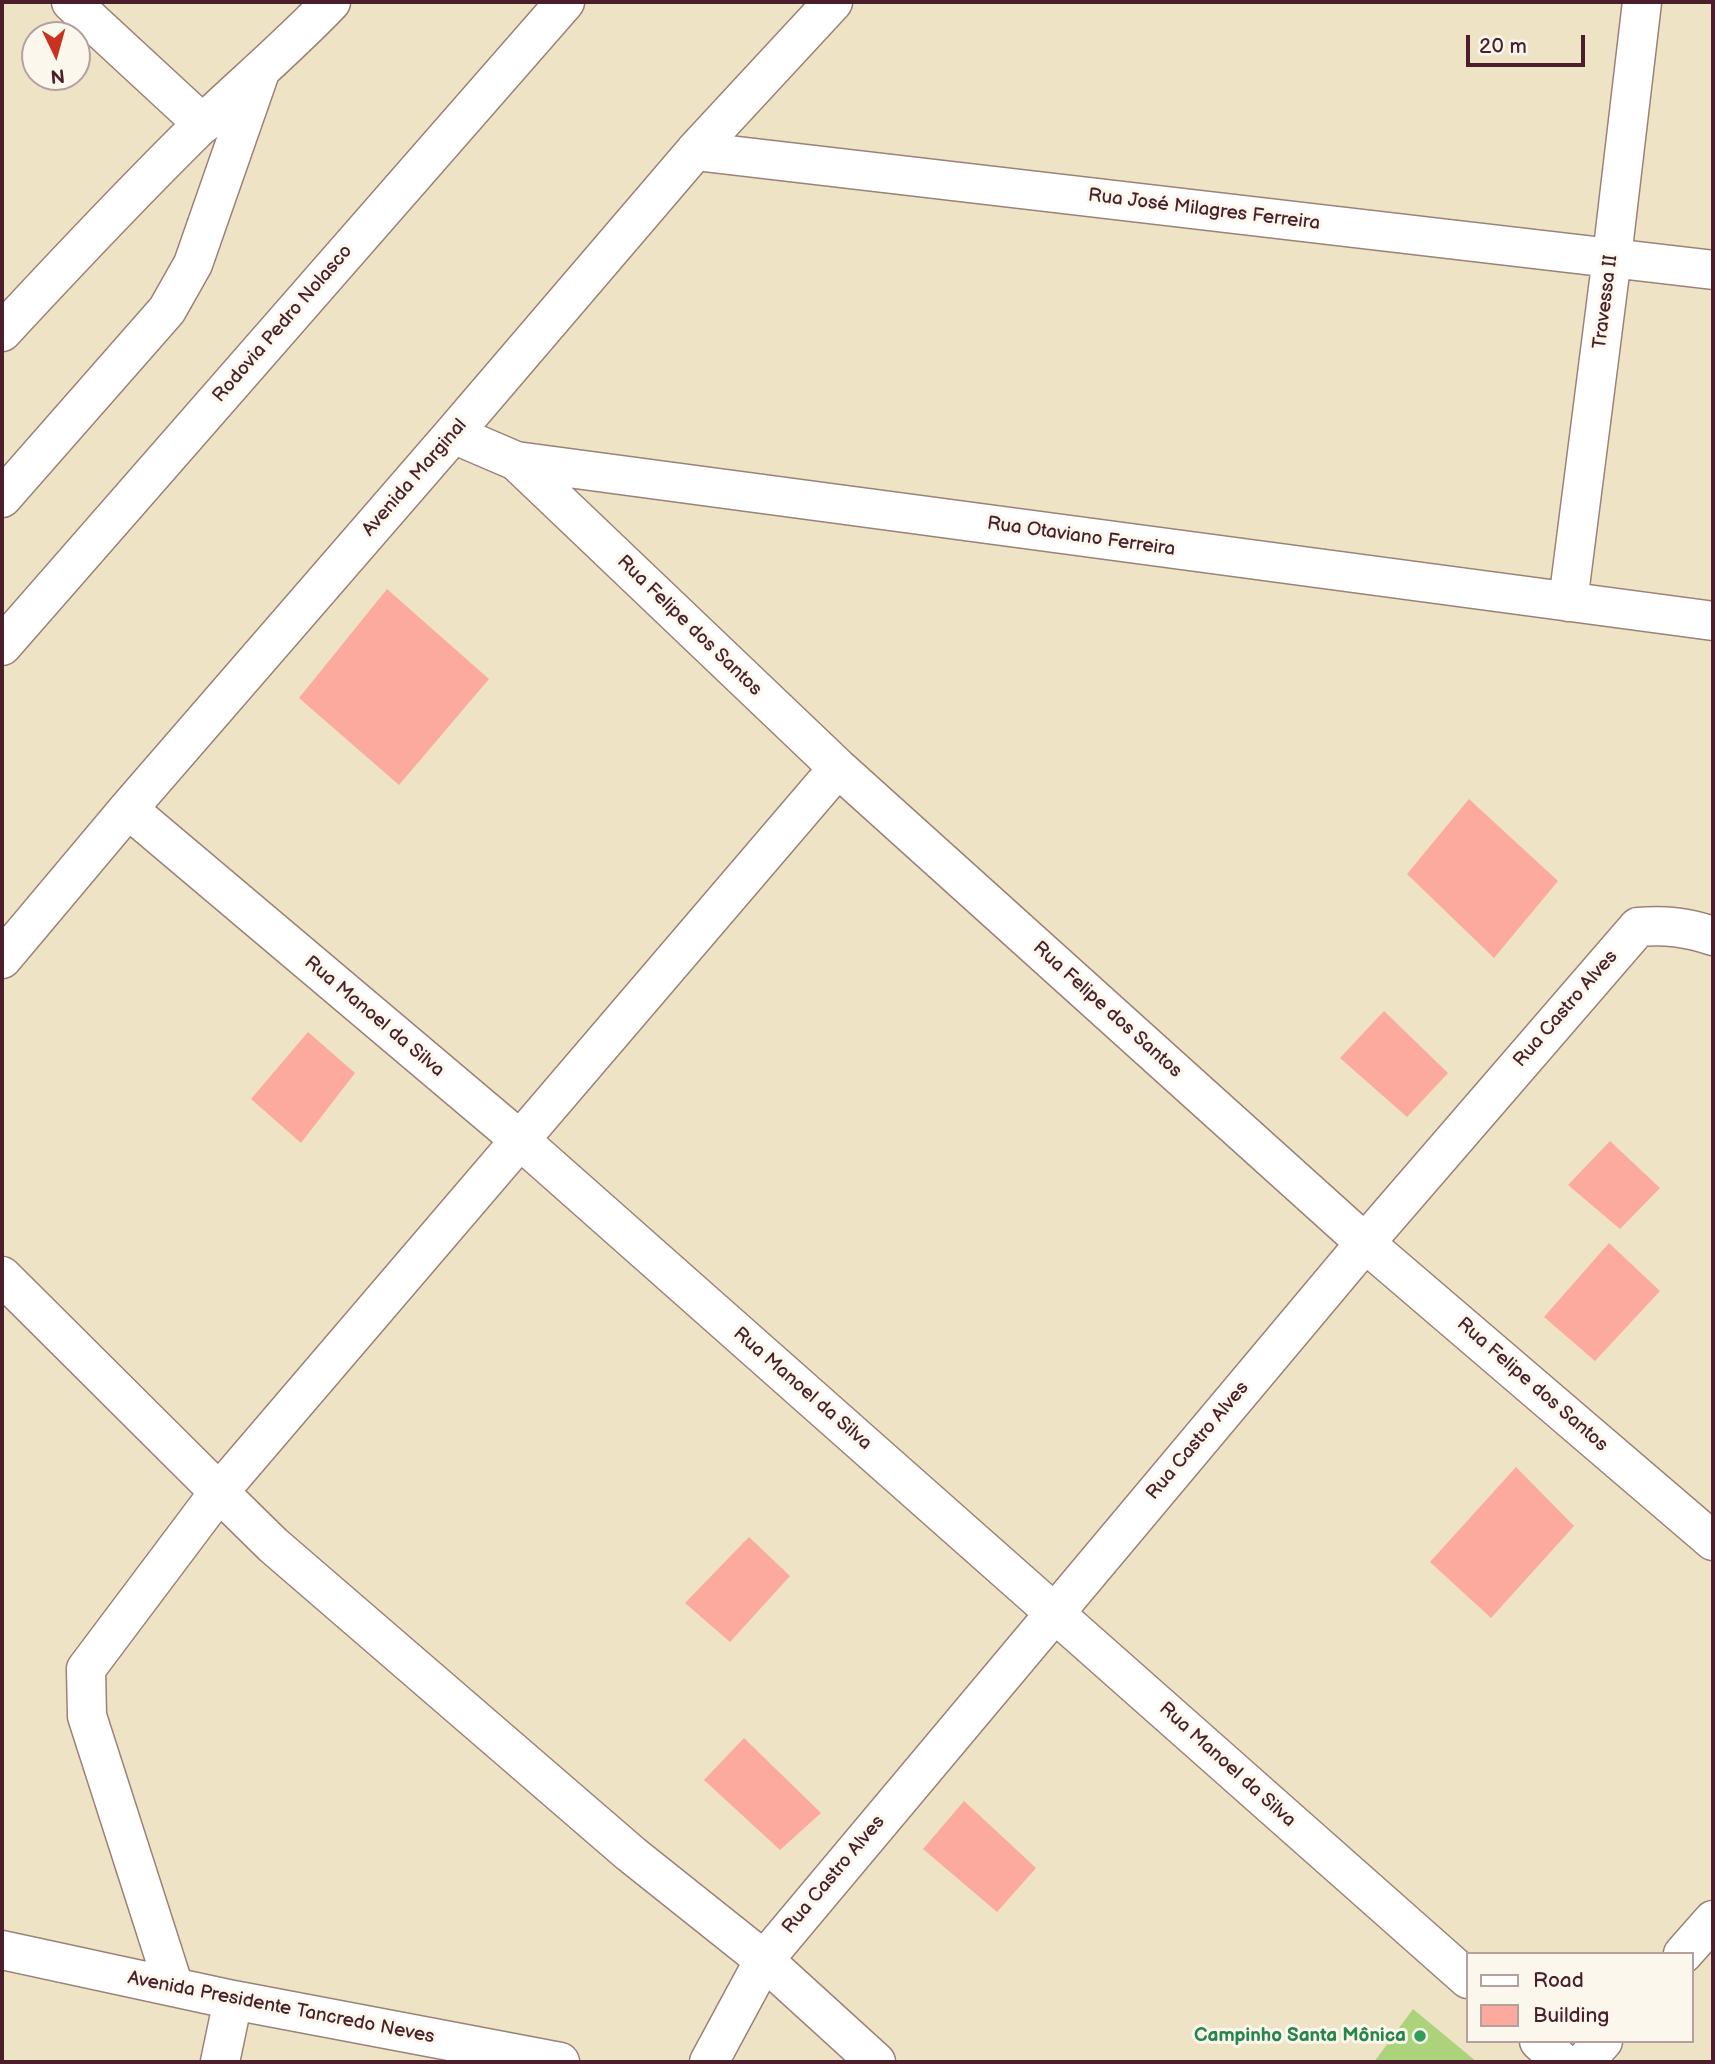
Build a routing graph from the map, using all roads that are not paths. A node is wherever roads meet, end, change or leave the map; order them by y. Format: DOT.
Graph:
graph roads {
  1 [pos="71,2"];
  2 [pos="331,2"];
  3 [pos="565,2"];
  4 [pos="833,2"];
  5 [pos="1642,2"];
  6 [pos="260,72"];
  7 [pos="203,124"];
  8 [pos="695,151"];
  9 [pos="1612,257"];
  10 [pos="1713,270"];
  11 [pos="2,332"];
  12 [pos="453,435"];
  13 [pos="516,461"];
  14 [pos="2,498"];
  15 [pos="1568,602"];
  16 [pos="1713,621"];
  17 [pos="2,646"];
  18 [pos="838,768"];
  19 [pos="128,808"];
  20 [pos="1713,936"];
  21 [pos="2,959"];
  22 [pos="520,1140"];
  23 [pos="1365,1243"];
  24 [pos="2,1276"];
  25 [pos="219,1492"];
  26 [pos="1713,1541"];
  27 [pos="1054,1612"];
  28 [pos="1713,1920"];
  29 [pos="2,1950"];
  30 [pos="1685,1952"];
  31 [pos="764,1959"];
  32 [pos="1466,1977"];
  33 [pos="174,1987"];
  34 [pos="233,2000"];
  35 [pos="1541,2043"];
  36 [pos="1601,2043"];
  37 [pos="544,2061"];
  38 [pos="220,2062"];
  39 [pos="709,2062"];
  40 [pos="876,2062"];
  41 [pos="1562,2062"];
  42 [pos="1584,2062"];
  1 -- 7 [label="main road"];
  2 -- 6 [label="main road"];
  3 -- 17 [label="main road, Rodovia Pedro Nolasco"];
  4 -- 8 [label="main road, Avenida Marginal"];
  5 -- 9 [label="main road, Travessa II"];
  6 -- 7 [label="main road"];
  6 -- 14 [label="main road"];
  7 -- 11 [label="main road"];
  8 -- 9 [label="main road, Rua José Milagres Ferreira"];
  8 -- 12 [label="main road, Avenida Marginal"];
  9 -- 10 [label="main road, Rua José Milagres Ferreira"];
  9 -- 15 [label="main road, Travessa II"];
  12 -- 13 [label="main road, Rua Otaviano Ferreira"];
  12 -- 19 [label="main road, Avenida Marginal"];
  13 -- 15 [label="main road, Rua Otaviano Ferreira"];
  13 -- 18 [label="main road, Rua Felipe dos Santos"];
  15 -- 16 [label="main road, Rua Otaviano Ferreira"];
  18 -- 22 [label="main road"];
  18 -- 23 [label="main road, Rua Felipe dos Santos"];
  19 -- 21 [label="main road, Avenida Marginal"];
  19 -- 22 [label="main road, Rua Manoel da Silva"];
  20 -- 23 [label="main road, Rua Castro Alves"];
  22 -- 25 [label="main road"];
  22 -- 27 [label="main road, Rua Manoel da Silva"];
  23 -- 26 [label="main road, Rua Felipe dos Santos"];
  23 -- 27 [label="main road, Rua Castro Alves"];
  24 -- 25 [label="main road"];
  25 -- 31 [label="main road"];
  25 -- 33 [label="main road"];
  27 -- 31 [label="main road, Rua Castro Alves"];
  27 -- 32 [label="main road, Rua Manoel da Silva"];
  28 -- 30 [label="main road"];
  29 -- 33 [label="main road, Avenida Presidente Tancredo Neves"];
  31 -- 39 [label="main road, Rua Castro Alves"];
  31 -- 40 [label="main road"];
  33 -- 34 [label="main road, Avenida Presidente Tancredo Neves"];
  34 -- 37 [label="main road, Avenida Presidente Tancredo Neves"];
  34 -- 38 [label="main road"];
  35 -- 41 [label="main road"];
  36 -- 42 [label="main road"];
}
